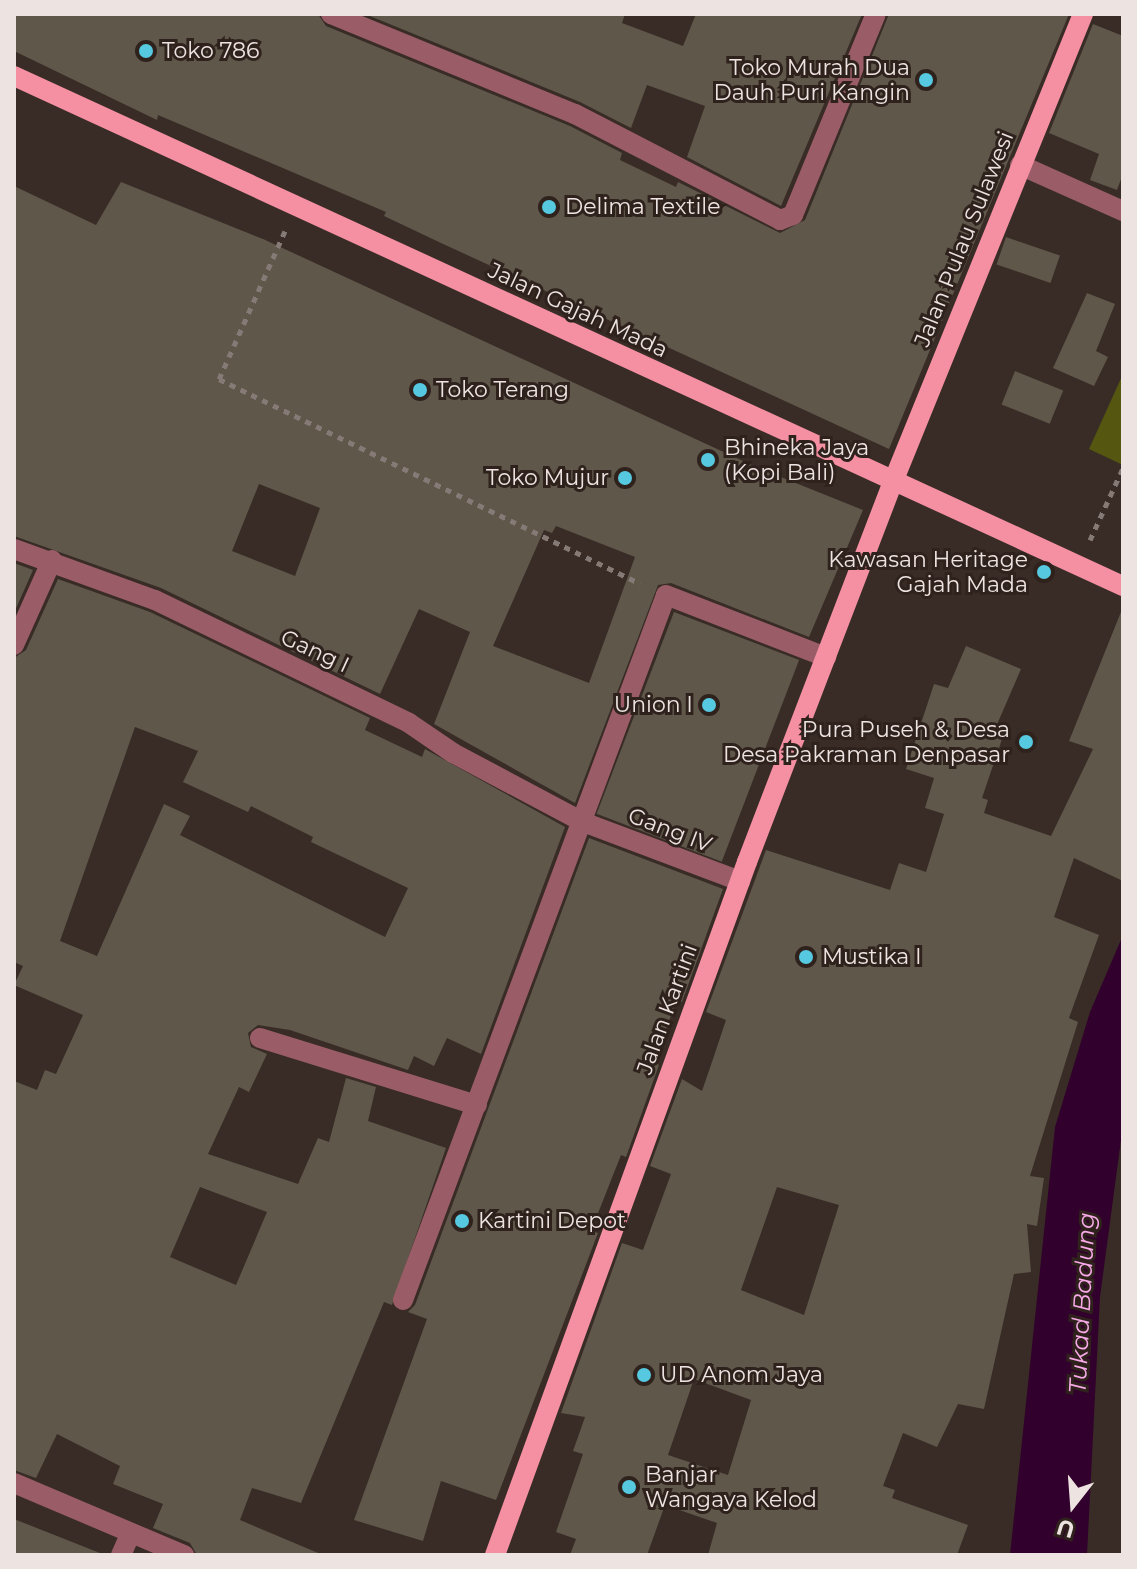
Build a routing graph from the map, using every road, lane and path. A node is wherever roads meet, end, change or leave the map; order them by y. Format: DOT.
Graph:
graph roads {
  1 [pos="331,14"];
  2 [pos="876,14"];
  3 [pos="1083,14"];
  4 [pos="14,76"];
  5 [pos="1020,165"];
  6 [pos="295,206"];
  7 [pos="1123,211"];
  8 [pos="1123,468"];
  9 [pos="893,482"];
  10 [pos="14,549"];
  11 [pos="52,560"];
  12 [pos="1077,566"];
  13 [pos="1123,586"];
  14 [pos="666,595"];
  15 [pos="14,645"];
  16 [pos="826,657"];
  17 [pos="583,822"];
  18 [pos="740,881"];
  19 [pos="260,1038"];
  20 [pos="477,1105"];
  21 [pos="403,1300"];
  22 [pos="14,1483"];
  23 [pos="131,1533"];
  24 [pos="121,1555"];
  25 [pos="184,1555"];
  26 [pos="495,1555"];
  1 -- 2 [label="street"];
  3 -- 5 [label="main road, Jalan Pulau Sulawesi"];
  4 -- 6 [label="main road, Jalan Gajah Mada"];
  5 -- 7 [label="street"];
  5 -- 9 [label="main road, Jalan Pulau Sulawesi"];
  6 -- 9 [label="main road, Jalan Gajah Mada"];
  6 -- 14 [label="path"];
  8 -- 12 [label="path"];
  9 -- 12 [label="main road, Jalan Gajah Mada"];
  9 -- 16 [label="main road, Jalan Kartini"];
  10 -- 11 [label="street, Gang I"];
  11 -- 15 [label="street"];
  11 -- 17 [label="street, Gang I"];
  12 -- 13 [label="main road, Jalan Gajah Mada"];
  14 -- 16 [label="street"];
  14 -- 17 [label="street"];
  16 -- 18 [label="main road, Jalan Kartini"];
  17 -- 18 [label="street, Gang IV"];
  17 -- 20 [label="street"];
  18 -- 26 [label="main road, Jalan Kartini"];
  19 -- 20 [label="street"];
  20 -- 21 [label="street"];
  22 -- 23 [label="street"];
  23 -- 24 [label="street"];
  23 -- 25 [label="street"];
}
